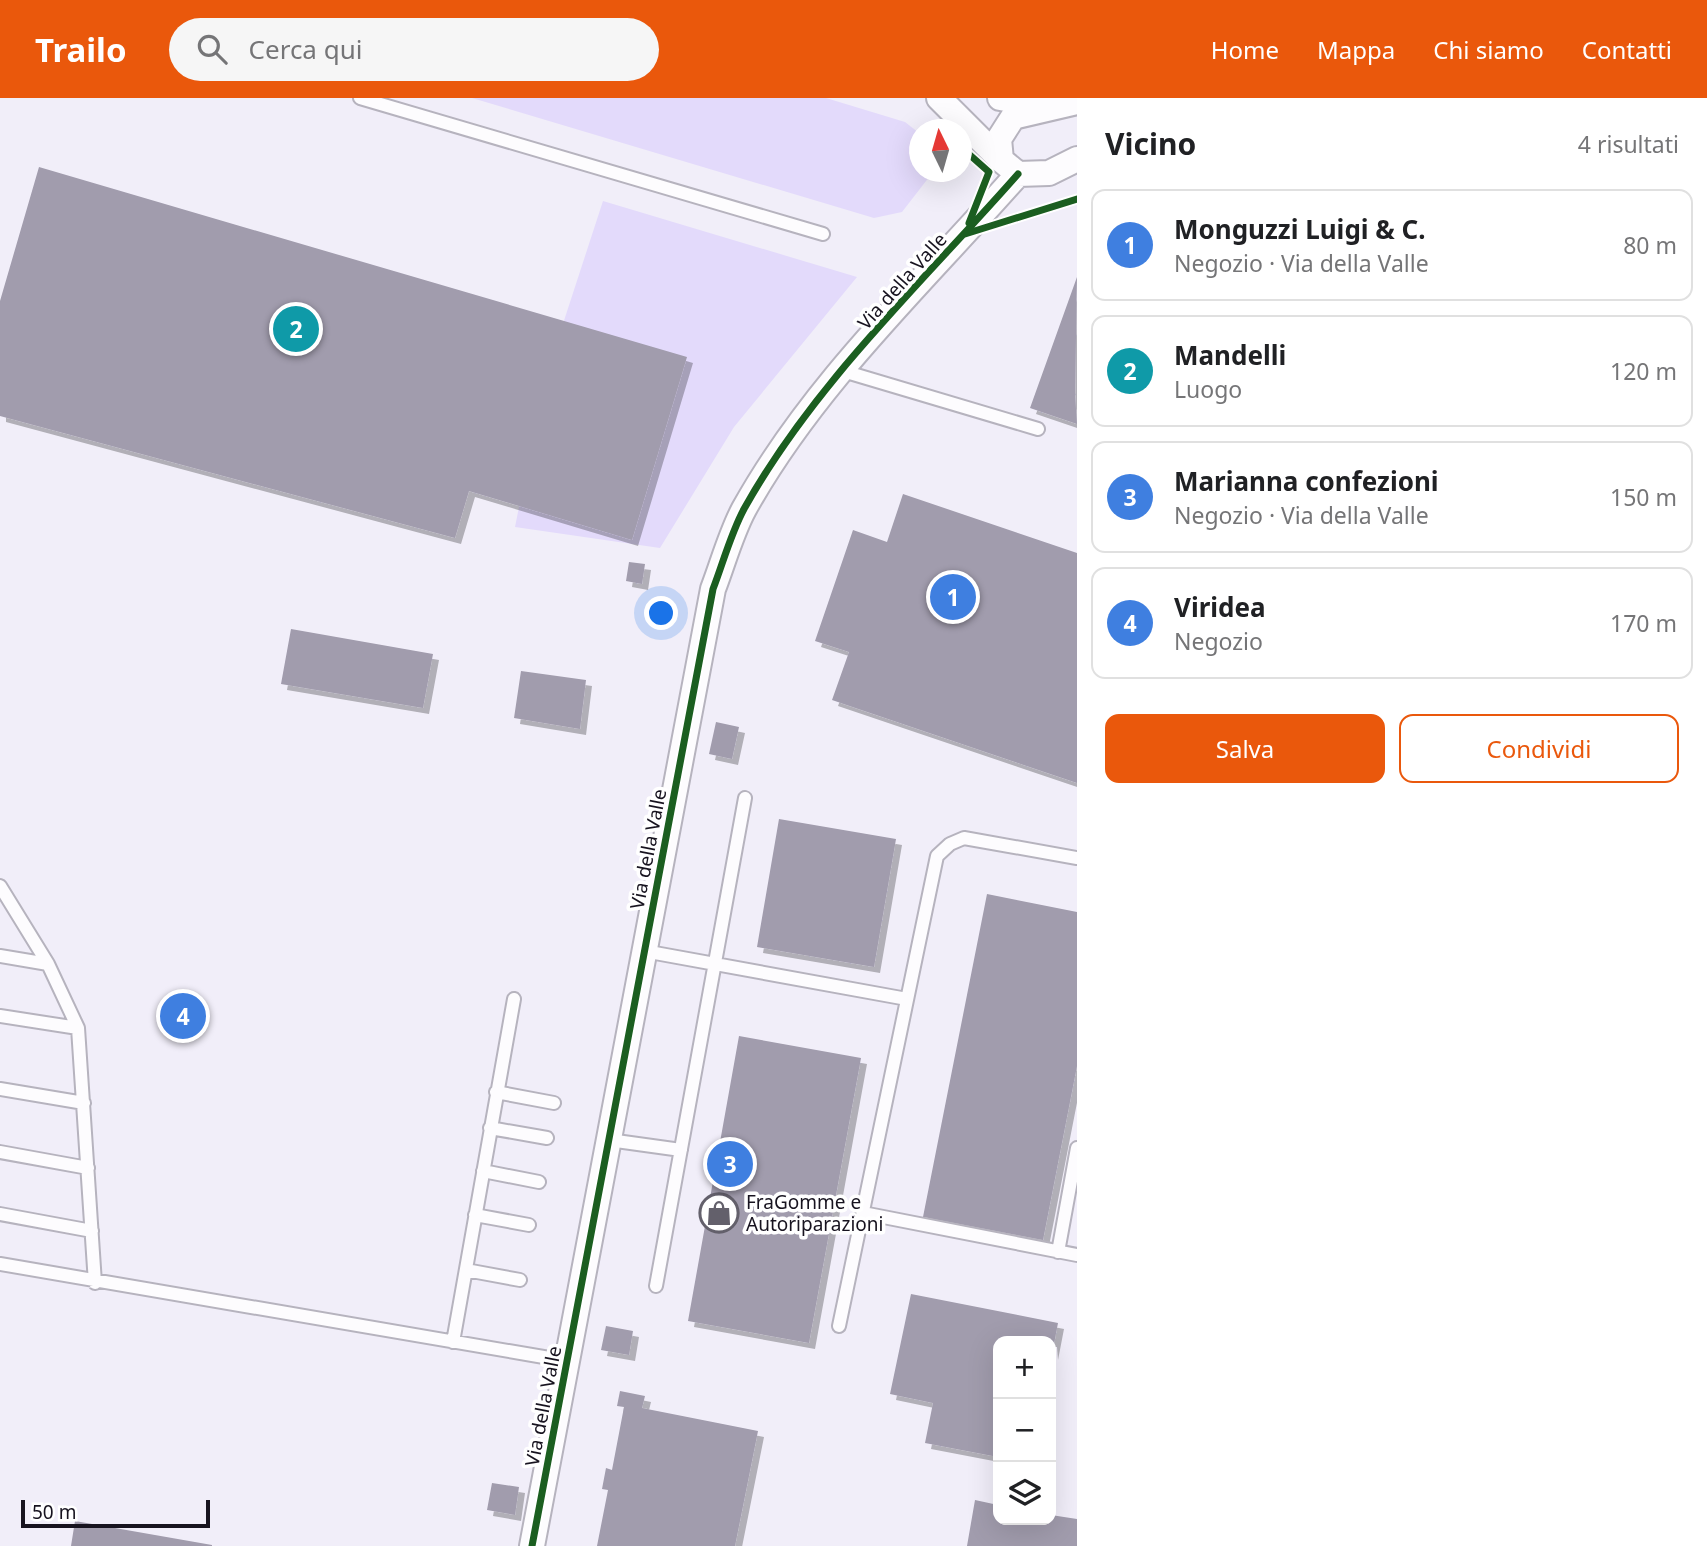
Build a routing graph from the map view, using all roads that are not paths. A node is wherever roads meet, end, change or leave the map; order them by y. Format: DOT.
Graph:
graph roads {
  1 [pos="360,98"];
  2 [pos="939,98"];
  3 [pos="1000,98"];
  4 [pos="1070,103"];
  5 [pos="1077,159"];
  6 [pos="1009,167"];
  7 [pos="1049,173"];
  8 [pos="823,234"];
  9 [pos="965,234"];
  10 [pos="843,371"];
  11 [pos="1038,429"];
  12 [pos="745,798"];
  13 [pos="1077,858"];
  14 [pos="0,886"];
  15 [pos="5,902"];
  16 [pos="644,951"];
  17 [pos="0,956"];
  18 [pos="714,962"];
  19 [pos="48,964"];
  20 [pos="514,999"];
  21 [pos="907,999"];
  22 [pos="0,1016"];
  23 [pos="78,1028"];
  24 [pos="0,1089"];
  25 [pos="496,1092"];
  26 [pos="84,1103"];
  27 [pos="554,1103"];
  28 [pos="490,1128"];
  29 [pos="547,1138"];
  30 [pos="609,1140"];
  31 [pos="1077,1148"];
  32 [pos="681,1150"];
  33 [pos="0,1152"];
  34 [pos="88,1168"];
  35 [pos="483,1171"];
  36 [pos="538,1182"];
  37 [pos="863,1213"];
  38 [pos="0,1214"];
  39 [pos="475,1215"];
  40 [pos="529,1225"];
  41 [pos="92,1231"];
  42 [pos="1058,1252"];
  43 [pos="1077,1255"];
  44 [pos="0,1265"];
  45 [pos="466,1270"];
  46 [pos="520,1280"];
  47 [pos="95,1283"];
  48 [pos="656,1286"];
  49 [pos="839,1326"];
  50 [pos="453,1342"];
  51 [pos="567,1361"];
  52 [pos="533,1546"];
  1 -- 8 [label="lane"];
  2 -- 6 [label="street"];
  3 -- 4 [label="street"];
  4 -- 6 [label="street"];
  5 -- 7 [label="street"];
  6 -- 7 [label="street"];
  6 -- 9 [label="street"];
  7 -- 9 [label="street"];
  9 -- 10 [label="street, Via della Valle"];
  10 -- 11 [label="lane"];
  10 -- 16 [label="street, Via della Valle"];
  12 -- 18 [label="lane"];
  13 -- 21 [label="lane"];
  14 -- 15 [label="lane"];
  15 -- 19 [label="lane"];
  16 -- 18 [label="lane"];
  16 -- 30 [label="street, Via della Valle"];
  17 -- 19 [label="lane"];
  18 -- 21 [label="lane"];
  18 -- 32 [label="lane"];
  19 -- 23 [label="lane"];
  20 -- 25 [label="lane"];
  21 -- 37 [label="lane"];
  22 -- 23 [label="lane"];
  23 -- 26 [label="lane"];
  24 -- 26 [label="lane"];
  25 -- 27 [label="lane"];
  25 -- 28 [label="lane"];
  26 -- 34 [label="lane"];
  28 -- 29 [label="lane"];
  28 -- 35 [label="lane"];
  30 -- 32 [label="lane"];
  30 -- 51 [label="street, Via della Valle"];
  31 -- 42 [label="lane"];
  32 -- 48 [label="lane"];
  33 -- 34 [label="lane"];
  34 -- 41 [label="lane"];
  35 -- 36 [label="lane"];
  35 -- 39 [label="lane"];
  37 -- 42 [label="lane"];
  37 -- 49 [label="lane"];
  38 -- 41 [label="lane"];
  39 -- 40 [label="lane"];
  39 -- 45 [label="lane"];
  41 -- 47 [label="lane"];
  42 -- 43 [label="lane"];
  44 -- 47 [label="lane"];
  45 -- 46 [label="lane"];
  45 -- 50 [label="lane"];
  47 -- 50 [label="lane"];
  50 -- 51 [label="lane"];
  51 -- 52 [label="street, Via della Valle"];
}
